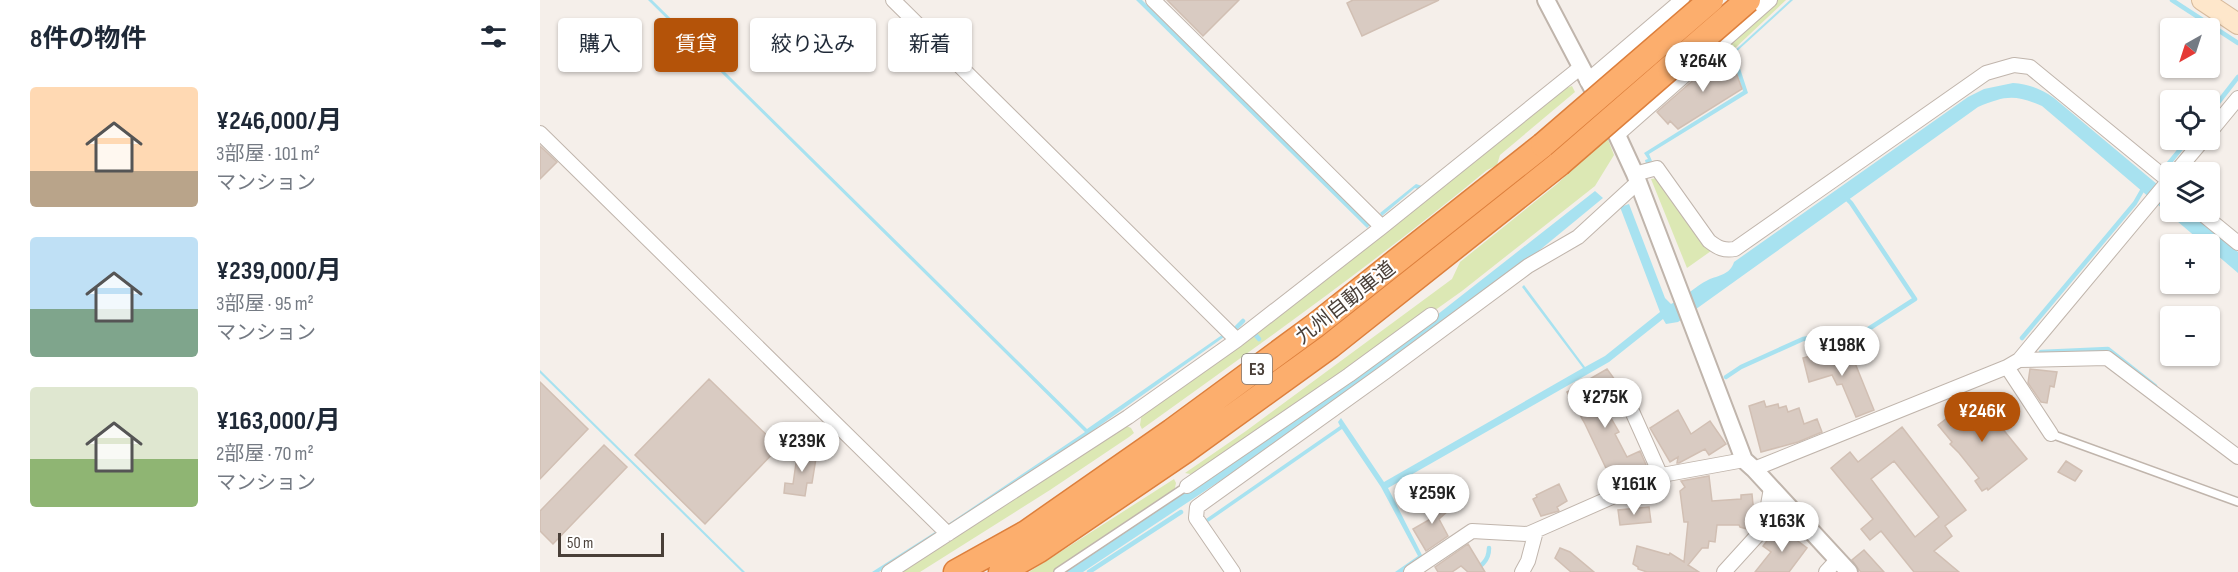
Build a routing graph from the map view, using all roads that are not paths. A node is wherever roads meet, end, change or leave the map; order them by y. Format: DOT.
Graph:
graph roads {
  1 [pos="893,0"];
  2 [pos="1153,0"];
  3 [pos="1546,0"];
  4 [pos="1682,0"];
  5 [pos="1711,0"];
  6 [pos="1748,0"];
  7 [pos="1770,0"];
  8 [pos="2202,0"];
  9 [pos="2238,24"];
  10 [pos="1584,74"];
  11 [pos="2238,98"];
  12 [pos="2220,120"];
  13 [pos="540,133"];
  14 [pos="1617,135"];
  15 [pos="2195,150"];
  16 [pos="2185,162"];
  17 [pos="2160,173"];
  18 [pos="1640,177"];
  19 [pos="2160,193"];
  20 [pos="2212,222"];
  21 [pos="1382,227"];
  22 [pos="2238,243"];
  23 [pos="1431,315"];
  24 [pos="1237,340"];
  25 [pos="2013,364"];
  26 [pos="1631,409"];
  27 [pos="2051,434"];
  28 [pos="2238,457"];
  29 [pos="1749,464"];
  30 [pos="1661,476"];
  31 [pos="1187,486"];
  32 [pos="1771,488"];
  33 [pos="2238,502"];
  34 [pos="1536,531"];
  35 [pos="948,534"];
  36 [pos="1837,568"];
  37 [pos="889,572"];
  38 [pos="956,572"];
  39 [pos="1001,572"];
  40 [pos="1058,572"];
  41 [pos="1233,572"];
  42 [pos="1411,572"];
  43 [pos="1522,572"];
  44 [pos="1724,572"];
  1 -- 24 [label="street"];
  2 -- 21 [label="street"];
  3 -- 10 [label="street"];
  4 -- 10 [label="street"];
  5 -- 38 [label="highway, 九州自動車道 / E3, bridge"];
  6 -- 39 [label="highway, 九州自動車道 / E3, bridge"];
  7 -- 14 [label="street"];
  8 -- 9 [label="main road"];
  10 -- 14 [label="street"];
  10 -- 21 [label="street"];
  11 -- 12 [label="street"];
  13 -- 35 [label="street"];
  14 -- 18 [label="street"];
  15 -- 16 [label="street"];
  17 -- 18 [label="street"];
  18 -- 29 [label="street"];
  18 -- 41 [label="street"];
  19 -- 25 [label="street"];
  20 -- 22 [label="street"];
  21 -- 24 [label="street"];
  23 -- 31 [label="street"];
  24 -- 35 [label="street"];
  25 -- 27 [label="street"];
  25 -- 28 [label="street"];
  25 -- 29 [label="street"];
  26 -- 30 [label="street"];
  27 -- 33 [label="lane"];
  29 -- 30 [label="street"];
  29 -- 32 [label="street"];
  30 -- 34 [label="street"];
  31 -- 40 [label="lane"];
  32 -- 36 [label="street"];
  32 -- 44 [label="street"];
  34 -- 42 [label="street"];
  34 -- 43 [label="street"];
  35 -- 37 [label="street"];
}
